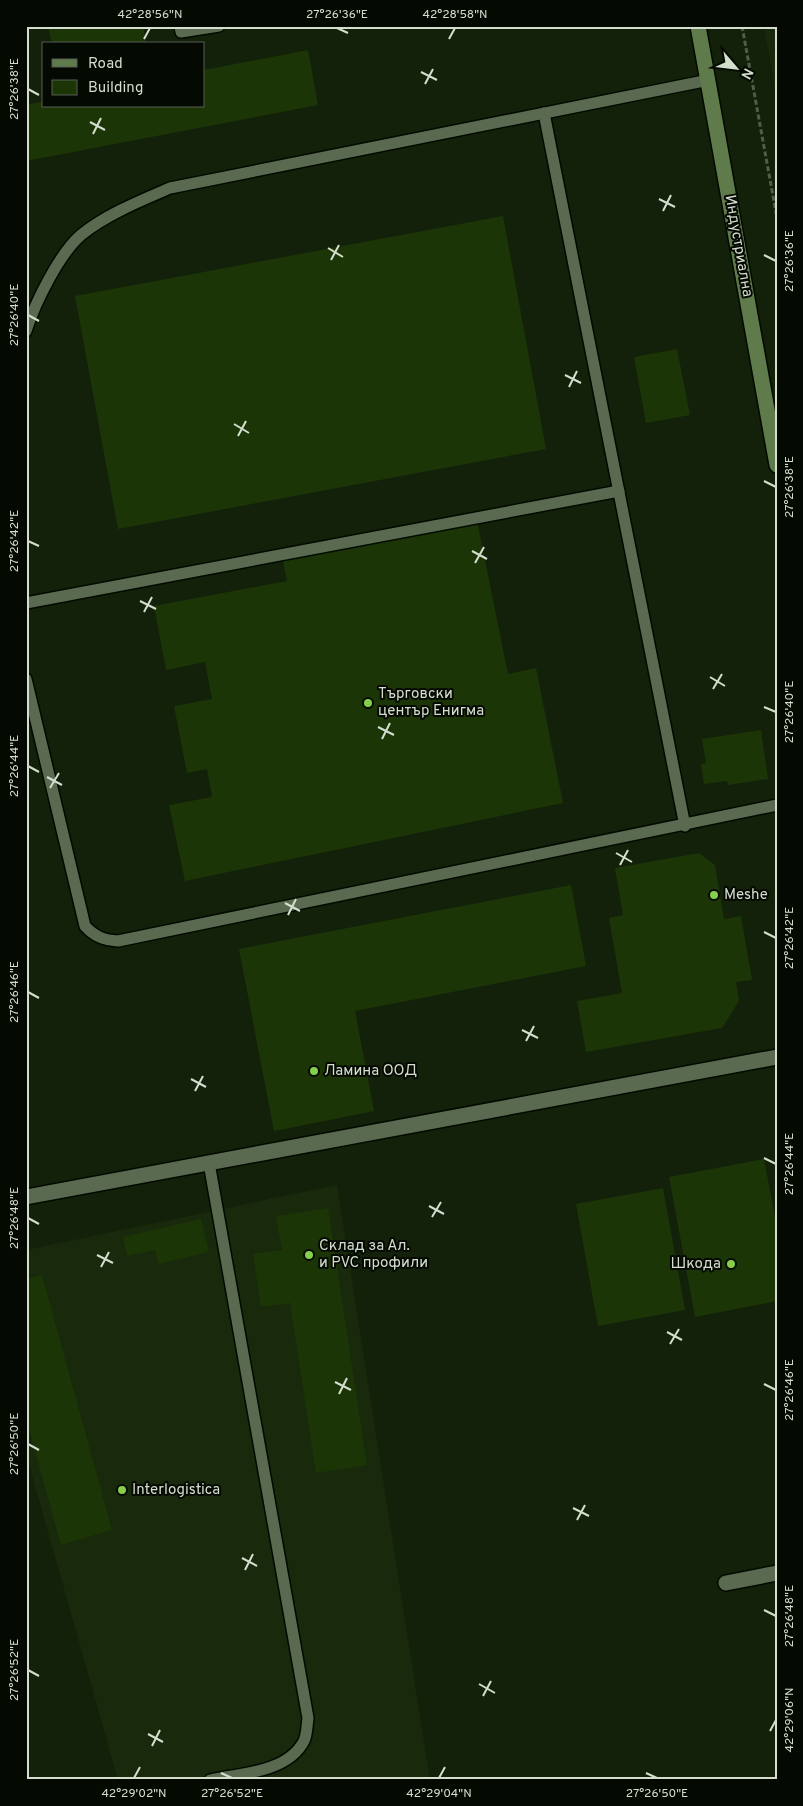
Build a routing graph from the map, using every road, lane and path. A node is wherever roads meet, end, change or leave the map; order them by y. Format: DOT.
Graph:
graph roads {
  1 [pos="180,26"];
  2 [pos="219,26"];
  3 [pos="698,26"];
  4 [pos="742,26"];
  5 [pos="709,80"];
  6 [pos="544,113"];
  7 [pos="777,218"];
  8 [pos="26,331"];
  9 [pos="777,465"];
  10 [pos="618,490"];
  11 [pos="26,603"];
  12 [pos="26,679"];
  13 [pos="776,808"];
  14 [pos="685,826"];
  15 [pos="777,1057"];
  16 [pos="209,1163"];
  17 [pos="26,1197"];
  18 [pos="777,1573"];
  19 [pos="726,1583"];
  20 [pos="210,1780"];
  1 -- 2 [label="lane"];
  3 -- 5 [label="main road, Индустриална"];
  4 -- 7 [label="path"];
  5 -- 6 [label="lane"];
  5 -- 9 [label="main road, Индустриална"];
  6 -- 8 [label="lane"];
  6 -- 10 [label="lane"];
  10 -- 11 [label="lane"];
  10 -- 14 [label="lane"];
  12 -- 14 [label="lane"];
  13 -- 14 [label="lane"];
  15 -- 16 [label="street"];
  16 -- 17 [label="street"];
  16 -- 20 [label="lane"];
  18 -- 19 [label="street"];
}
